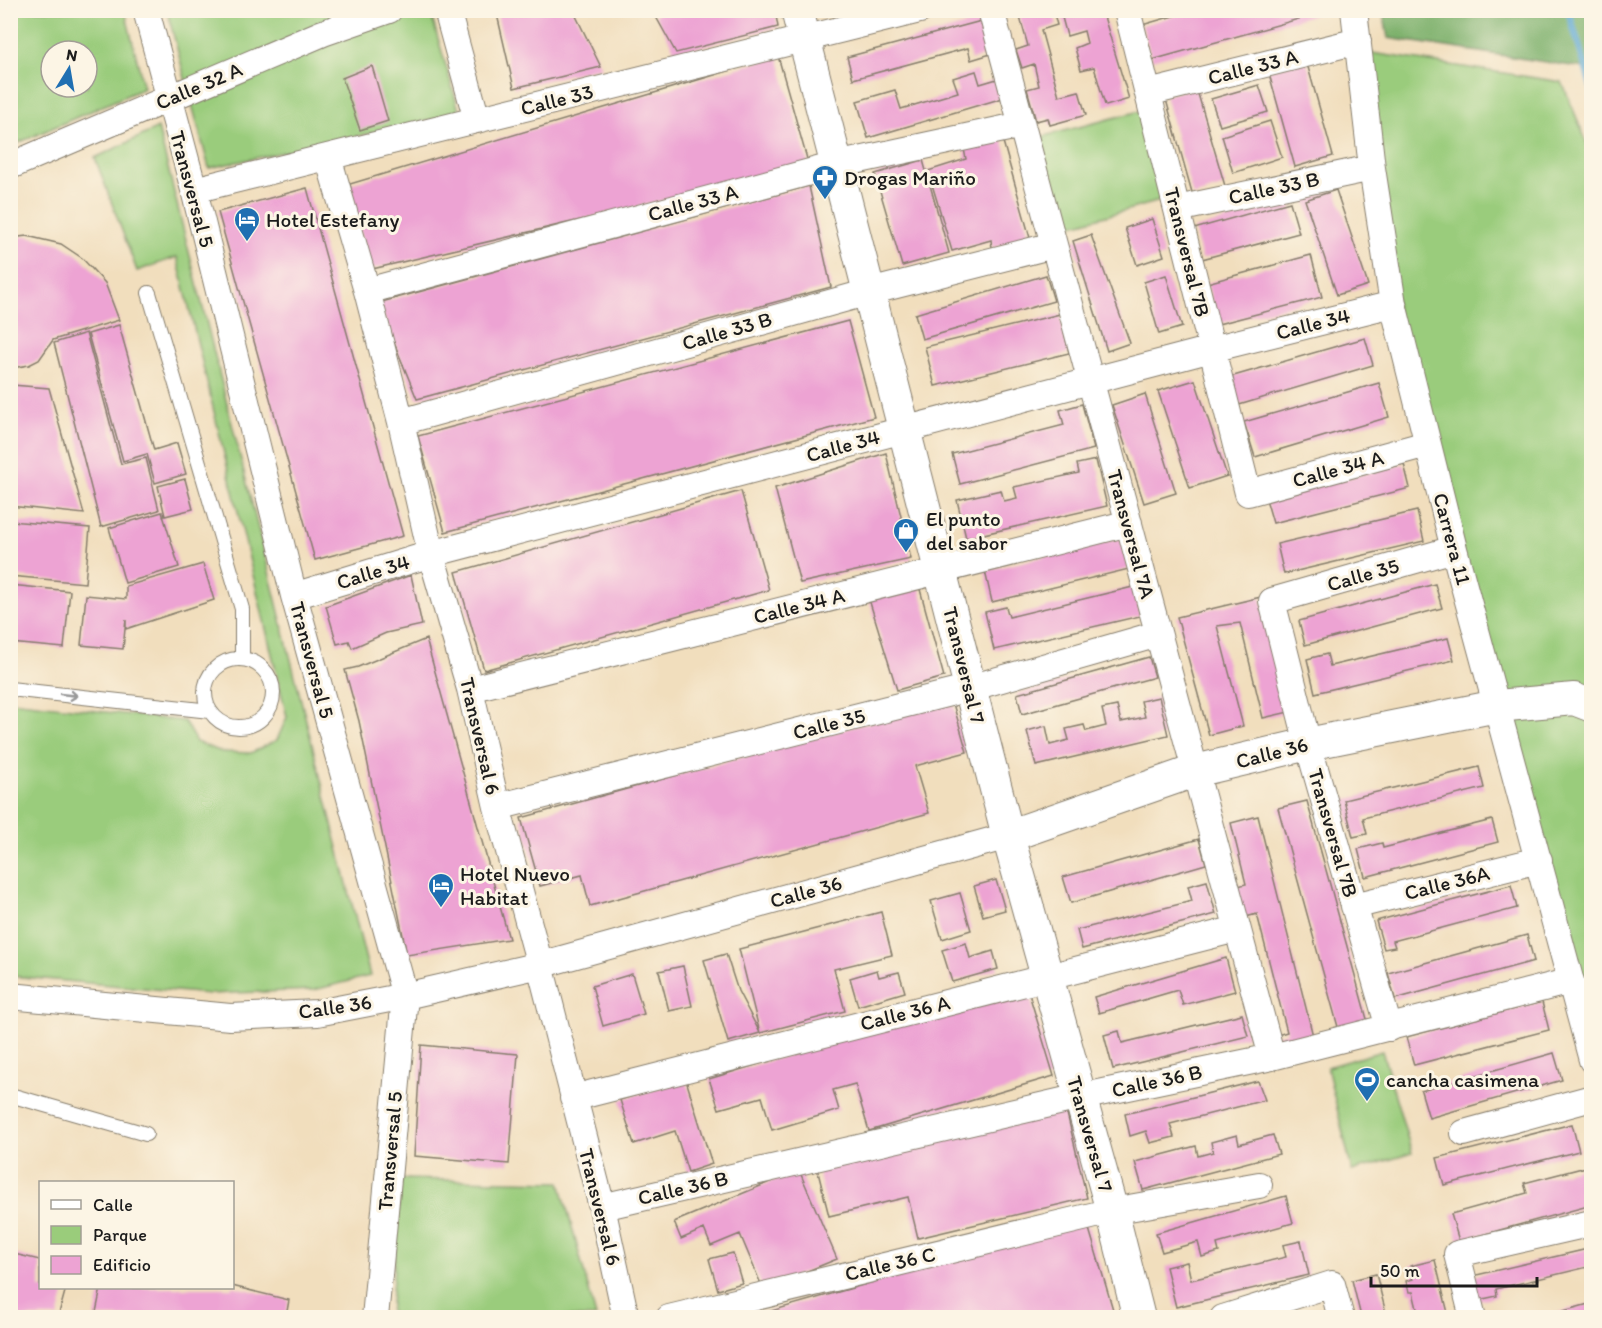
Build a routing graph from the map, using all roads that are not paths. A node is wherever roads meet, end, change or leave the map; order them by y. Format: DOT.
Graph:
graph roads {
  1 [pos="146,10"];
  2 [pos="389,10"];
  3 [pos="447,10"];
  4 [pos="920,10"];
  5 [pos="991,10"];
  6 [pos="1127,10"];
  7 [pos="1354,10"];
  8 [pos="800,25"];
  9 [pos="1358,40"];
  10 [pos="1148,93"];
  11 [pos="168,100"];
  12 [pos="477,120"];
  13 [pos="1022,125"];
  14 [pos="328,157"];
  15 [pos="836,165"];
  16 [pos="10,166"];
  17 [pos="1372,168"];
  18 [pos="194,190"];
  19 [pos="1176,209"];
  20 [pos="1054,245"];
  21 [pos="367,291"];
  22 [pos="869,292"];
  23 [pos="149,293"];
  24 [pos="1393,304"];
  25 [pos="1212,349"];
  26 [pos="1090,381"];
  27 [pos="401,422"];
  28 [pos="904,430"];
  29 [pos="1427,444"];
  30 [pos="1248,493"];
  31 [pos="1129,523"];
  32 [pos="1454,549"];
  33 [pos="431,554"];
  34 [pos="940,571"];
  35 [pos="294,596"];
  36 [pos="1272,602"];
  37 [pos="1158,634"];
  38 [pos="242,658"];
  39 [pos="970,688"];
  40 [pos="10,689"];
  41 [pos="470,689"];
  42 [pos="1497,706"];
  43 [pos="1592,706"];
  44 [pos="210,711"];
  45 [pos="1308,744"];
  46 [pos="1195,771"];
  47 [pos="497,807"];
  48 [pos="1008,836"];
  49 [pos="1539,860"];
  50 [pos="1354,906"];
  51 [pos="1237,929"];
  52 [pos="540,965"];
  53 [pos="1048,976"];
  54 [pos="1571,981"];
  55 [pos="10,996"];
  56 [pos="405,996"];
  57 [pos="1389,1028"];
  58 [pos="1272,1057"];
  59 [pos="1592,1060"];
  60 [pos="10,1095"];
  61 [pos="1080,1097"];
  62 [pos="573,1098"];
  63 [pos="1592,1098"];
  64 [pos="1464,1133"];
  65 [pos="146,1134"];
  66 [pos="1260,1185"];
  67 [pos="602,1207"];
  68 [pos="1112,1211"];
  69 [pos="1592,1223"];
  70 [pos="375,1317"];
  71 [pos="626,1317"];
  72 [pos="669,1317"];
  73 [pos="1139,1317"];
  74 [pos="1223,1317"];
  75 [pos="1341,1317"];
  76 [pos="1473,1317"];
  1 -- 11 [label="street, Transversal 5"];
  2 -- 11 [label="street, Calle 32 A"];
  3 -- 12 [label="street"];
  4 -- 8 [label="street, Calle 33"];
  5 -- 13 [label="street, Transversal 7A"];
  6 -- 10 [label="street, Transversal 7B"];
  7 -- 9 [label="street, Carrera 11"];
  8 -- 12 [label="street, Calle 33"];
  8 -- 15 [label="street, Transversal 7"];
  9 -- 10 [label="street, Calle 33 A"];
  9 -- 17 [label="street, Carrera 11"];
  10 -- 19 [label="street, Transversal 7B"];
  11 -- 16 [label="street, Calle 32 A"];
  11 -- 18 [label="street, Transversal 5"];
  12 -- 14 [label="street, Calle 33"];
  13 -- 15 [label="street, Calle 33 A"];
  13 -- 20 [label="street, Transversal 7A"];
  14 -- 18 [label="street, Calle 33"];
  14 -- 21 [label="street, Transversal 6"];
  15 -- 21 [label="street, Calle 33 A"];
  15 -- 22 [label="street, Transversal 7"];
  17 -- 19 [label="street, Calle 33 B"];
  17 -- 24 [label="street, Carrera 11"];
  18 -- 35 [label="street, Transversal 5"];
  19 -- 25 [label="street, Transversal 7B"];
  20 -- 22 [label="street, Calle 33 B"];
  20 -- 26 [label="street, Transversal 7A"];
  21 -- 27 [label="street, Transversal 6"];
  22 -- 27 [label="street, Calle 33 B"];
  22 -- 28 [label="street, Transversal 7"];
  23 -- 38 [label="lane"];
  24 -- 25 [label="street, Calle 34"];
  24 -- 29 [label="street, Carrera 11"];
  25 -- 26 [label="street, Calle 34"];
  25 -- 30 [label="street, Transversal 7B"];
  26 -- 28 [label="street, Calle 34"];
  26 -- 31 [label="street, Transversal 7A"];
  27 -- 33 [label="street, Transversal 6"];
  28 -- 33 [label="street, Calle 34"];
  28 -- 34 [label="street, Transversal 7"];
  29 -- 30 [label="street, Calle 34 A"];
  29 -- 32 [label="street, Carrera 11"];
  31 -- 34 [label="street, Calle 34 A"];
  31 -- 37 [label="street, Transversal 7A"];
  32 -- 36 [label="street, Calle 35"];
  32 -- 42 [label="street, Carrera 11"];
  33 -- 35 [label="street, Calle 34"];
  33 -- 41 [label="street, Transversal 6"];
  34 -- 39 [label="street, Transversal 7"];
  34 -- 41 [label="street, Calle 34 A"];
  35 -- 56 [label="street, Transversal 5"];
  36 -- 45 [label="street, Transversal 7B"];
  37 -- 39 [label="street, Calle 35"];
  37 -- 46 [label="street, Transversal 7A"];
  38 -- 44 [label="lane"];
  38 -- 44 [label="lane"];
  39 -- 47 [label="street, Calle 35"];
  39 -- 48 [label="street, Transversal 7"];
  40 -- 44 [label="lane, one-way"];
  41 -- 47 [label="street, Transversal 6"];
  42 -- 43 [label="street, Calle 36"];
  42 -- 45 [label="street, Calle 36"];
  42 -- 49 [label="street, Carrera 11"];
  45 -- 46 [label="street, Calle 36"];
  45 -- 50 [label="street, Transversal 7B"];
  46 -- 48 [label="street, Calle 36"];
  46 -- 51 [label="street, Transversal 7A"];
  47 -- 52 [label="street, Transversal 6"];
  48 -- 52 [label="street, Calle 36"];
  48 -- 53 [label="street, Transversal 7"];
  49 -- 50 [label="street, Calle 36A"];
  49 -- 54 [label="street, Carrera 11"];
  50 -- 57 [label="street, Transversal 7B"];
  51 -- 53 [label="street, Calle 36 A"];
  51 -- 58 [label="street, Transversal 7A"];
  52 -- 56 [label="street, Calle 36"];
  52 -- 62 [label="street, Transversal 6"];
  53 -- 61 [label="street, Transversal 7"];
  53 -- 62 [label="street, Calle 36 A"];
  54 -- 57 [label="street, Calle 36 B"];
  54 -- 59 [label="street, Carrera 11"];
  55 -- 56 [label="street, Calle 36"];
  56 -- 70 [label="street, Transversal 5"];
  57 -- 58 [label="street, Calle 36 B"];
  58 -- 61 [label="street, Calle 36 B"];
  60 -- 65 [label="lane"];
  61 -- 67 [label="street, Calle 36 B"];
  61 -- 68 [label="street, Transversal 7"];
  62 -- 67 [label="street, Transversal 6"];
  63 -- 64 [label="street"];
  66 -- 68 [label="street, Calle 36 C"];
  67 -- 71 [label="street, Transversal 6"];
  68 -- 72 [label="street, Calle 36 C"];
  68 -- 73 [label="street, Transversal 7"];
  69 -- 76 [label="street"];
  74 -- 75 [label="street"];
}
